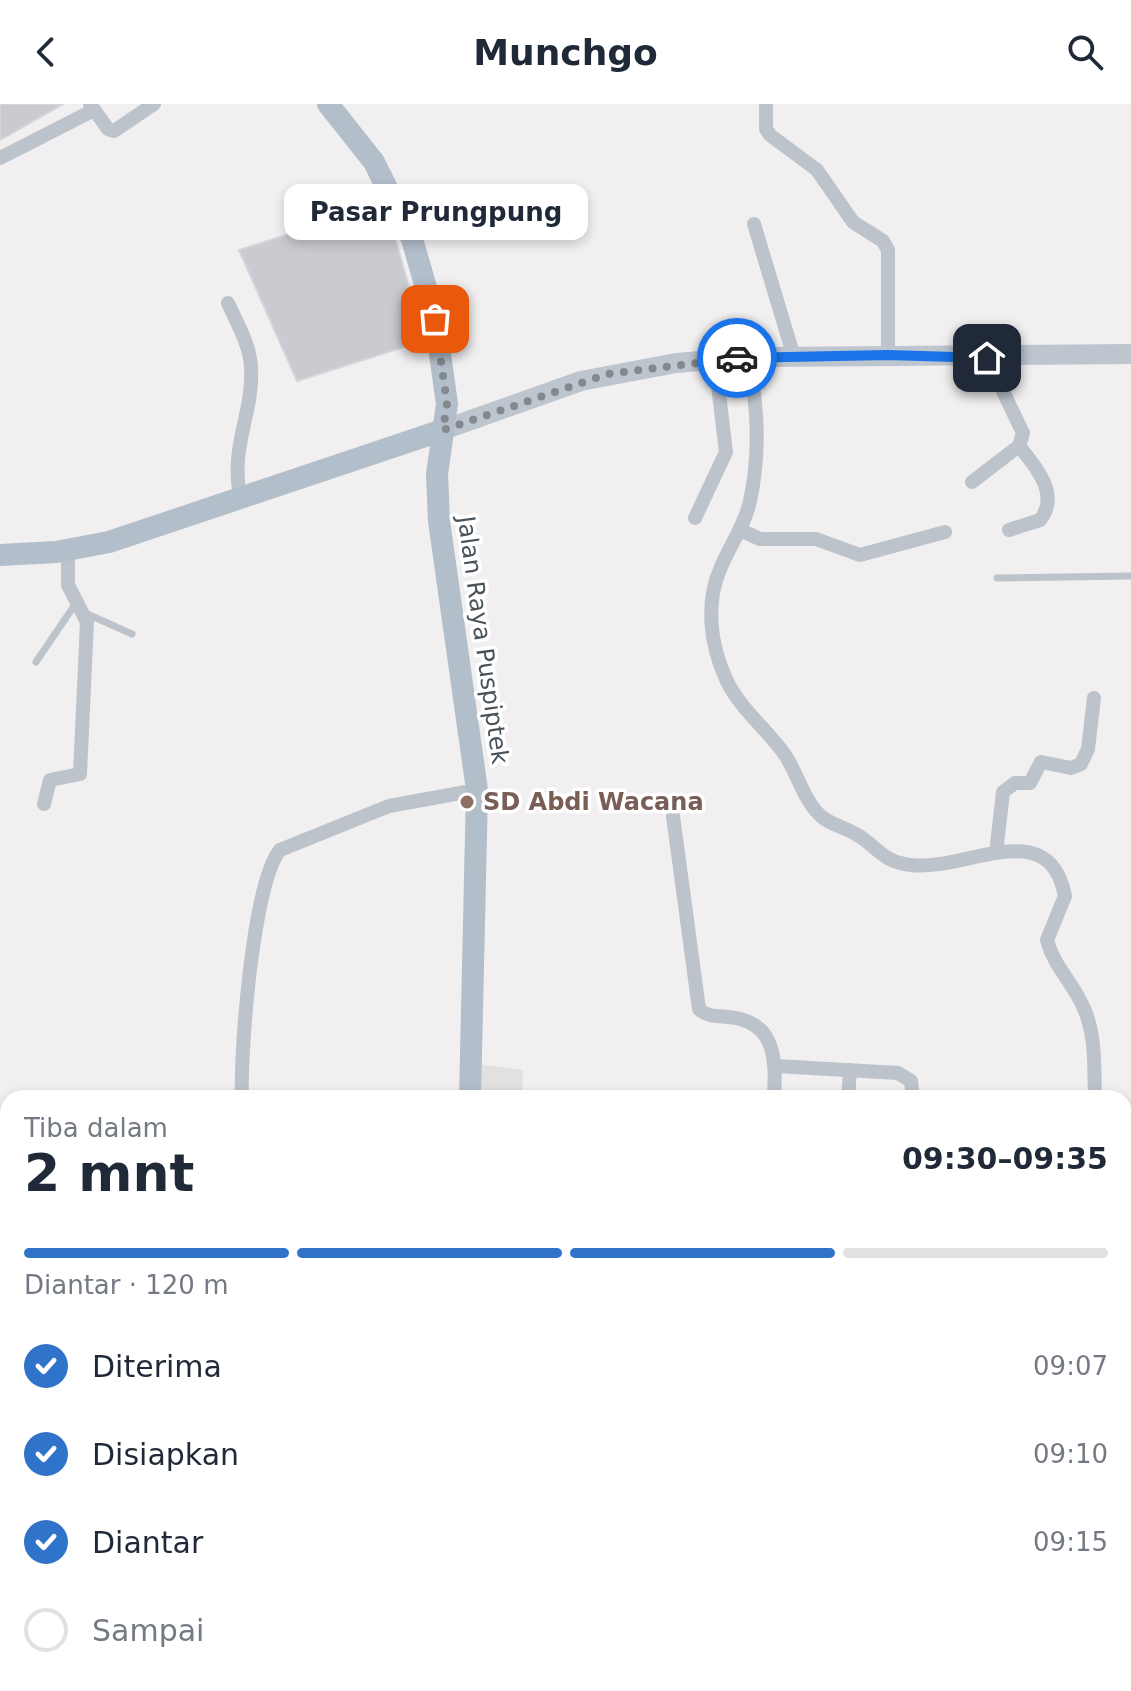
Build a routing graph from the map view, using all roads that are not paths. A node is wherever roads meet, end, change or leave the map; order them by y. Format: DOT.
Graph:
graph roads {
  1 [pos="154,104"];
  2 [pos="328,104"];
  3 [pos="766,104"];
  4 [pos="92,107"];
  5 [pos="0,158"];
  6 [pos="754,224"];
  7 [pos="228,303"];
  8 [pos="1131,354"];
  9 [pos="888,355"];
  10 [pos="749,357"];
  11 [pos="794,357"];
  12 [pos="987,358"];
  13 [pos="715,360"];
  14 [pos="443,430"];
  15 [pos="1019,446"];
  16 [pos="972,482"];
  17 [pos="240,496"];
  18 [pos="695,518"];
  19 [pos="740,530"];
  20 [pos="1009,530"];
  21 [pos="945,532"];
  22 [pos="68,550"];
  23 [pos="0,555"];
  24 [pos="1131,576"];
  25 [pos="997,578"];
  26 [pos="81,608"];
  27 [pos="132,634"];
  28 [pos="36,662"];
  29 [pos="1094,698"];
  30 [pos="477,790"];
  31 [pos="44,804"];
  32 [pos="673,816"];
  33 [pos="996,853"];
  34 [pos="776,1066"];
  35 [pos="850,1070"];
  36 [pos="243,1090"];
  37 [pos="470,1090"];
  38 [pos="774,1090"];
  39 [pos="849,1090"];
  40 [pos="912,1090"];
  41 [pos="1095,1090"];
  1 -- 4 [label="street"];
  2 -- 14 [label="main road, Jalan Raya Puspiptek"];
  3 -- 9 [label="street"];
  4 -- 5 [label="street"];
  6 -- 11 [label="street"];
  7 -- 17 [label="street"];
  8 -- 12 [label="main road"];
  9 -- 11 [label="main road"];
  9 -- 12 [label="main road"];
  10 -- 11 [label="main road"];
  10 -- 13 [label="main road"];
  10 -- 19 [label="street"];
  12 -- 15 [label="street"];
  13 -- 14 [label="main road"];
  13 -- 18 [label="street"];
  14 -- 17 [label="main road"];
  14 -- 30 [label="main road, Jalan Raya Puspiptek"];
  15 -- 16 [label="street"];
  15 -- 20 [label="street"];
  17 -- 22 [label="main road"];
  19 -- 21 [label="street"];
  19 -- 33 [label="street"];
  22 -- 23 [label="main road"];
  22 -- 26 [label="street"];
  24 -- 25 [label="lane"];
  26 -- 27 [label="lane"];
  26 -- 28 [label="lane"];
  26 -- 31 [label="street"];
  29 -- 33 [label="street"];
  30 -- 36 [label="street"];
  30 -- 37 [label="main road, Jalan Raya Puspiptek"];
  32 -- 34 [label="street"];
  33 -- 41 [label="street"];
  34 -- 35 [label="street"];
  34 -- 38 [label="street"];
  35 -- 39 [label="street"];
  35 -- 40 [label="street"];
}
